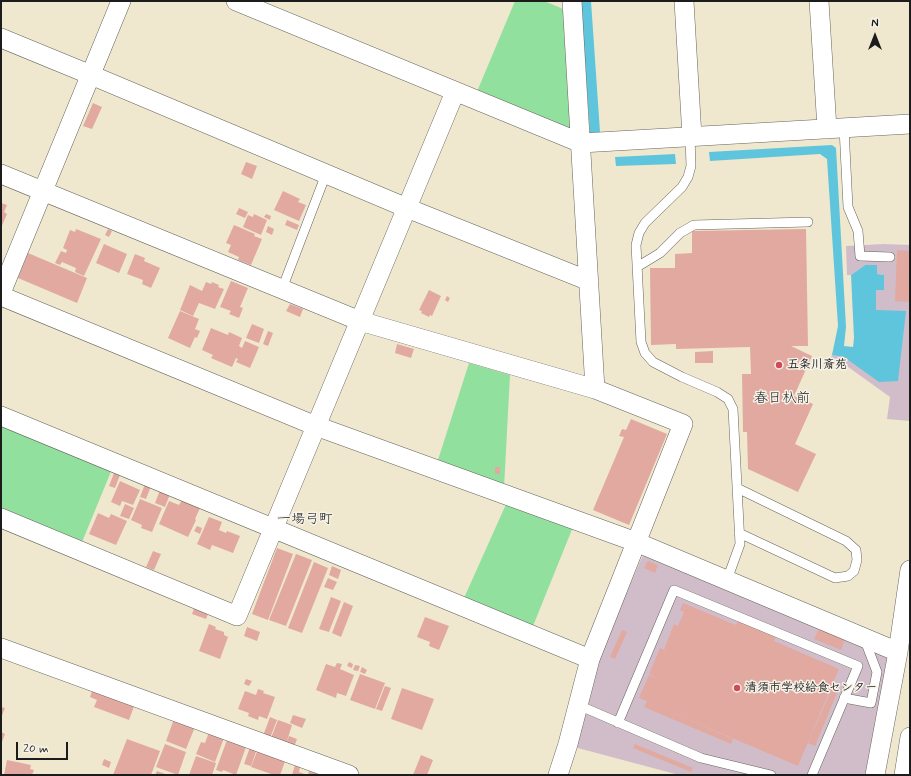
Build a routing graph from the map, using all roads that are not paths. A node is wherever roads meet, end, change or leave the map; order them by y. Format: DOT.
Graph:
graph roads {
  1 [pos="122,1"];
  2 [pos="236,1"];
  3 [pos="684,1"];
  4 [pos="819,1"];
  5 [pos="569,3"];
  6 [pos="1,38"];
  7 [pos="91,75"];
  8 [pos="455,92"];
  9 [pos="910,124"];
  10 [pos="836,129"];
  11 [pos="691,137"];
  12 [pos="581,143"];
  13 [pos="1,174"];
  14 [pos="326,174"];
  15 [pos="43,191"];
  16 [pos="407,208"];
  17 [pos="808,222"];
  18 [pos="890,257"];
  19 [pos="637,267"];
  20 [pos="589,281"];
  21 [pos="282,290"];
  22 [pos="1,294"];
  23 [pos="360,321"];
  24 [pos="595,389"];
  25 [pos="1,416"];
  26 [pos="316,426"];
  27 [pos="737,488"];
  28 [pos="1,518"];
  29 [pos="273,528"];
  30 [pos="739,533"];
  31 [pos="636,542"];
  32 [pos="910,570"];
  33 [pos="727,580"];
  34 [pos="863,637"];
  35 [pos="1,648"];
  36 [pos="898,652"];
  37 [pos="590,658"];
  38 [pos="844,698"];
  39 [pos="578,705"];
  40 [pos="618,723"];
  41 [pos="910,737"];
  42 [pos="349,775"];
  43 [pos="558,775"];
  44 [pos="771,775"];
  45 [pos="812,775"];
  46 [pos="875,775"];
  47 [pos="904,775"];
  1 -- 7 [label="street"];
  2 -- 8 [label="street"];
  3 -- 11 [label="street"];
  4 -- 10 [label="street"];
  5 -- 12 [label="street"];
  6 -- 7 [label="street"];
  7 -- 14 [label="street"];
  7 -- 15 [label="street"];
  8 -- 12 [label="street"];
  8 -- 16 [label="street"];
  9 -- 10 [label="street"];
  10 -- 11 [label="street"];
  10 -- 18 [label="lane"];
  11 -- 12 [label="street"];
  11 -- 19 [label="lane"];
  12 -- 20 [label="street"];
  13 -- 15 [label="street"];
  14 -- 16 [label="street"];
  14 -- 21 [label="lane"];
  15 -- 21 [label="street"];
  15 -- 22 [label="street"];
  16 -- 20 [label="street"];
  16 -- 23 [label="street"];
  17 -- 19 [label="lane"];
  19 -- 27 [label="lane"];
  20 -- 24 [label="street"];
  21 -- 23 [label="street"];
  22 -- 26 [label="street"];
  23 -- 24 [label="street"];
  23 -- 26 [label="street"];
  24 -- 31 [label="street"];
  25 -- 29 [label="street"];
  26 -- 29 [label="street"];
  26 -- 31 [label="street"];
  27 -- 30 [label="lane"];
  27 -- 30 [label="lane"];
  28 -- 29 [label="street"];
  29 -- 37 [label="street"];
  30 -- 33 [label="lane"];
  31 -- 33 [label="street"];
  31 -- 37 [label="street"];
  32 -- 36 [label="street"];
  33 -- 34 [label="street"];
  34 -- 36 [label="street"];
  34 -- 38 [label="lane"];
  35 -- 42 [label="street"];
  36 -- 46 [label="street"];
  37 -- 39 [label="street"];
  38 -- 40 [label="lane"];
  38 -- 45 [label="lane"];
  39 -- 40 [label="lane"];
  39 -- 43 [label="street"];
  40 -- 44 [label="lane"];
  41 -- 47 [label="street"];
}
